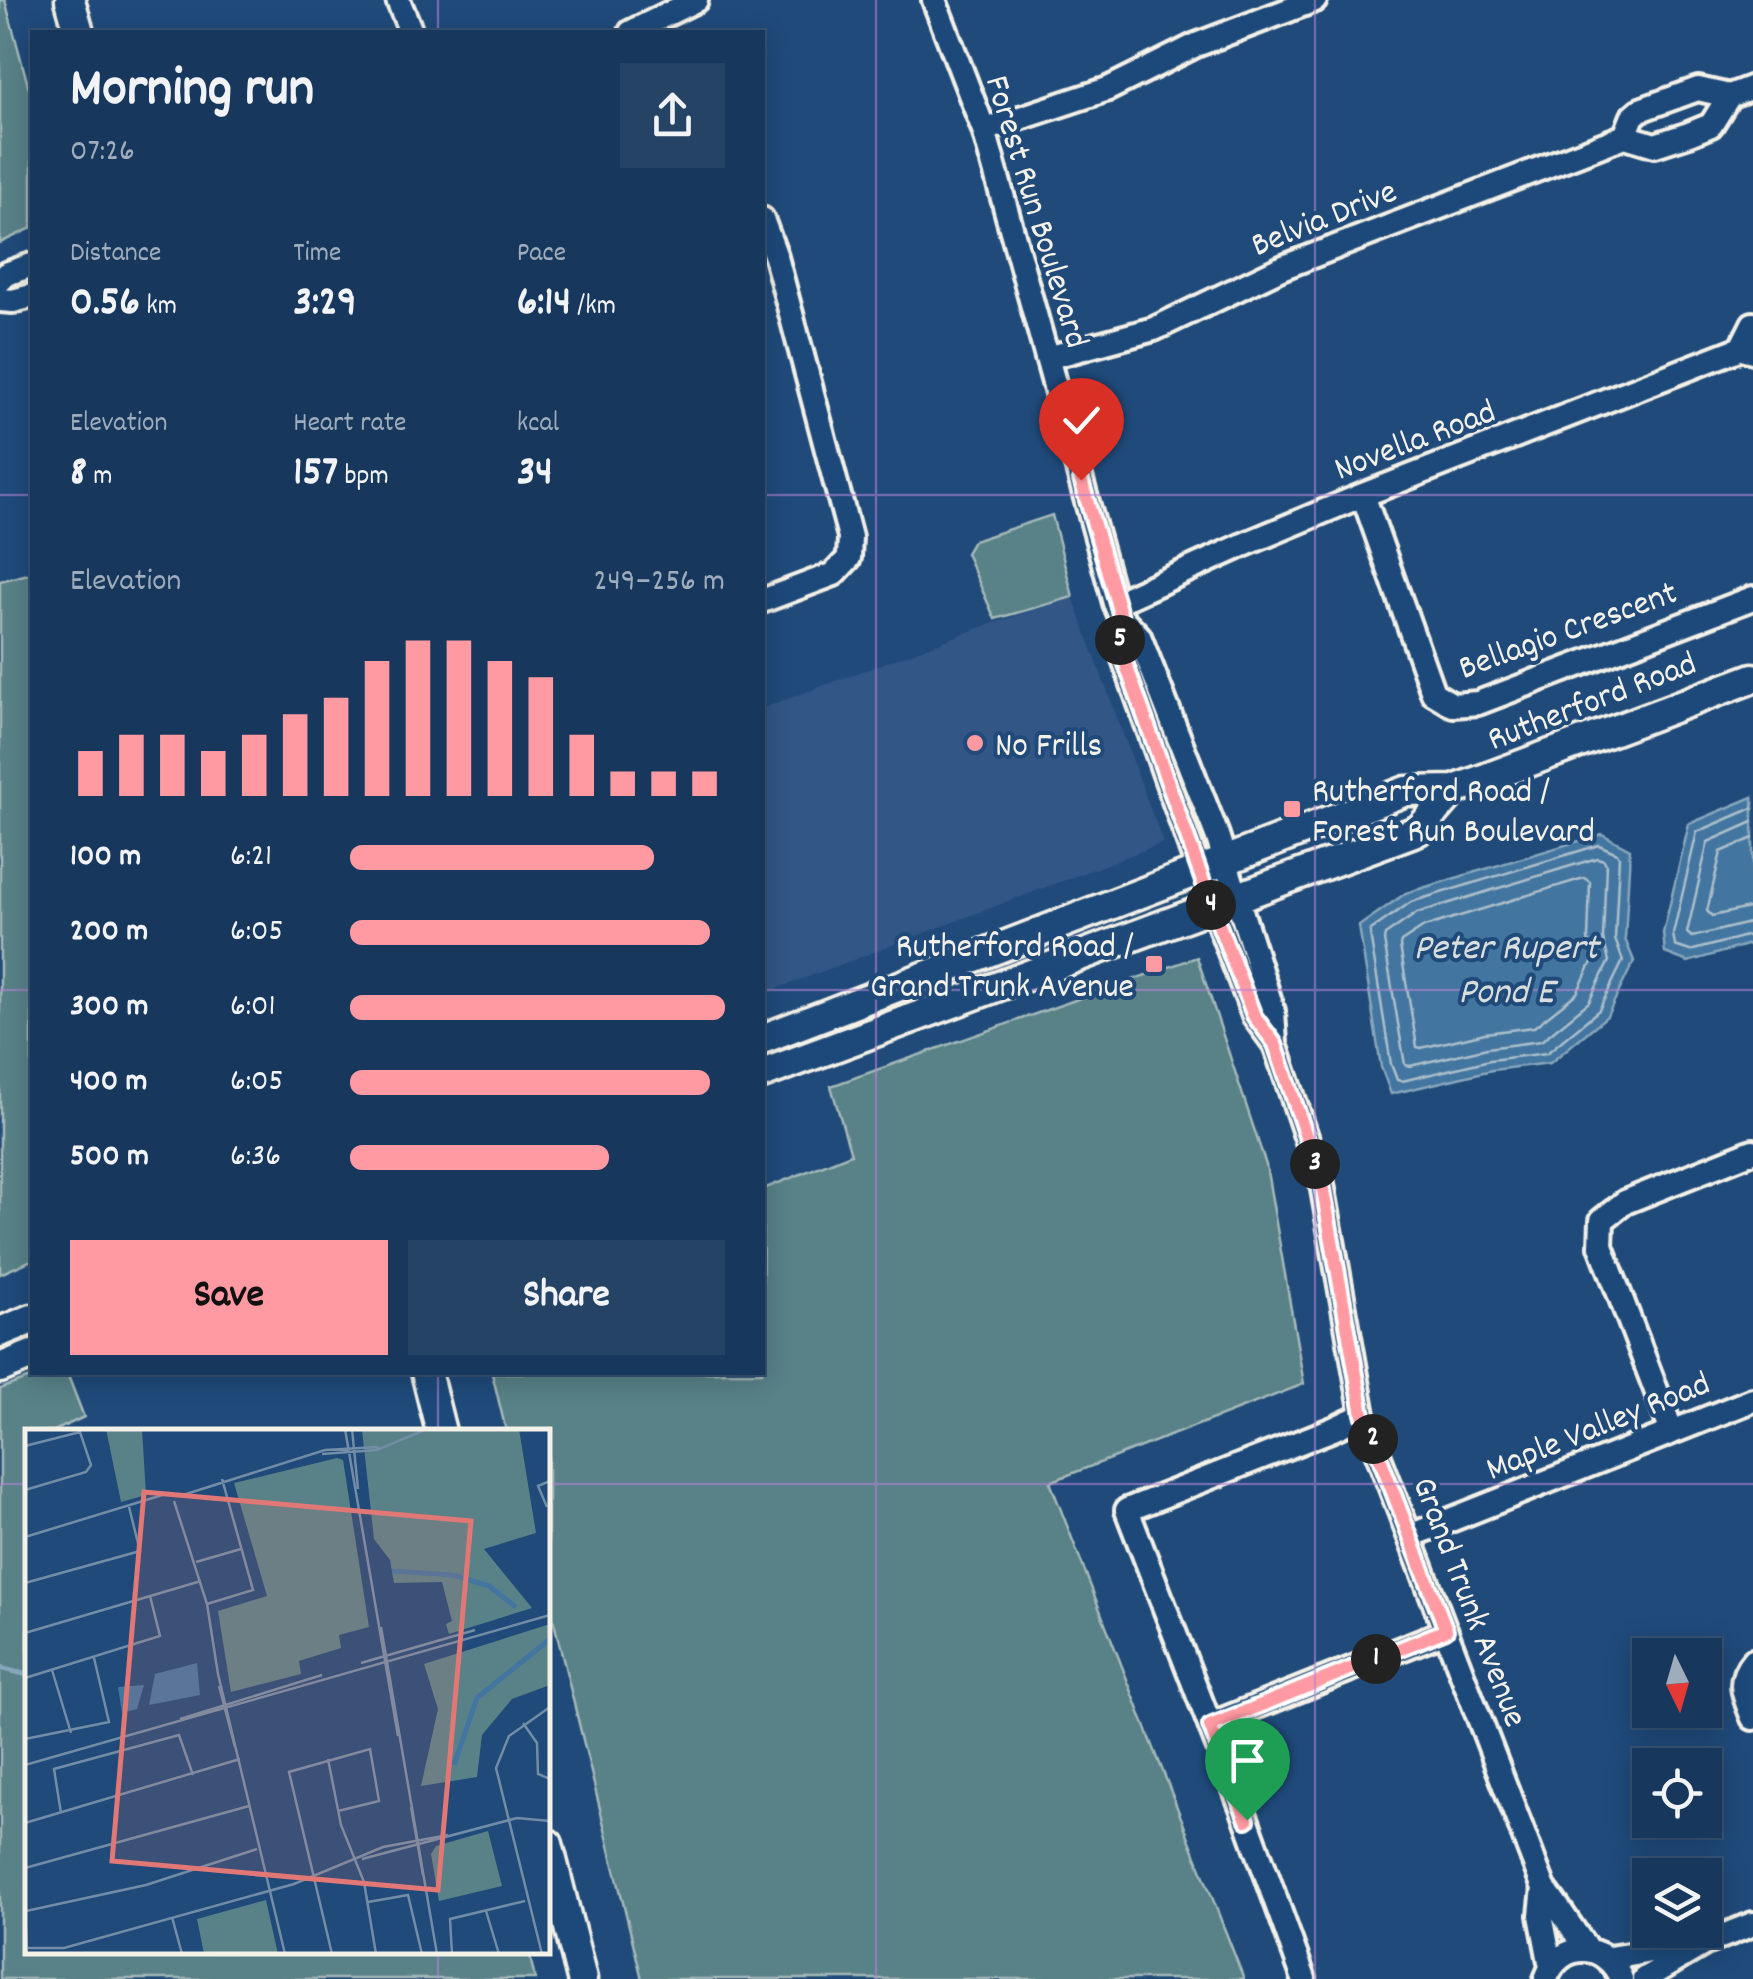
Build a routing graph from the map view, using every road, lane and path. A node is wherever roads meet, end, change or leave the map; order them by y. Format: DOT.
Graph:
graph roads {
  1 [pos="70,0"];
  2 [pos="398,0"];
  3 [pos="696,0"];
  4 [pos="934,0"];
  5 [pos="1315,0"];
  6 [pos="674,15"];
  7 [pos="78,30"];
  8 [pos="410,30"];
  9 [pos="637,30"];
  10 [pos="1753,87"];
  11 [pos="1729,96"];
  12 [pos="984,130"];
  13 [pos="1624,136"];
  14 [pos="765,227"];
  15 [pos="30,267"];
  16 [pos="0,280"];
  17 [pos="30,297"];
  18 [pos="0,300"];
  19 [pos="1753,324"];
  20 [pos="1747,349"];
  21 [pos="1047,358"];
  22 [pos="1362,495"];
  23 [pos="1753,598"];
  24 [pos="765,600"];
  25 [pos="1118,610"];
  26 [pos="1753,678"];
  27 [pos="1454,790"];
  28 [pos="1212,866"];
  29 [pos="1225,902"];
  30 [pos="765,1038"];
  31 [pos="765,1073"];
  32 [pos="1753,1151"];
  33 [pos="30,1321"];
  34 [pos="0,1332"];
  35 [pos="30,1356"];
  36 [pos="0,1368"];
  37 [pos="427,1375"];
  38 [pos="1753,1400"];
  39 [pos="1363,1414"];
  40 [pos="440,1429"];
  41 [pos="1672,1432"];
  42 [pos="1410,1536"];
  43 [pos="1446,1630"];
  44 [pos="1753,1661"];
  45 [pos="1753,1718"];
  46 [pos="1210,1726"];
  47 [pos="550,1852"];
  48 [pos="1544,1888"];
  49 [pos="1753,1924"];
  50 [pos="1722,1936"];
  51 [pos="1662,1948"];
  52 [pos="1697,1948"];
  53 [pos="1598,1954"];
  54 [pos="1548,1973"];
  55 [pos="582,1979"];
  56 [pos="1304,1979"];
  57 [pos="1621,1979"];
  58 [pos="1644,1979"];
  1 -- 7 [label="main road"];
  2 -- 8 [label="street"];
  3 -- 6 [label="street"];
  4 -- 12 [label="street, Forest Run Boulevard"];
  5 -- 12 [label="street"];
  6 -- 9 [label="street"];
  10 -- 11 [label="street, Belvia Drive"];
  11 -- 13 [label="street, Belvia Drive"];
  11 -- 13 [label="street, Belvia Drive"];
  12 -- 21 [label="street, Forest Run Boulevard"];
  13 -- 21 [label="street, Belvia Drive"];
  14 -- 24 [label="street"];
  15 -- 16 [label="street"];
  17 -- 18 [label="street"];
  19 -- 20 [label="street, Novella Road"];
  20 -- 22 [label="street, Novella Road"];
  21 -- 25 [label="street, Forest Run Boulevard"];
  22 -- 23 [label="street, Bellagio Crescent"];
  22 -- 25 [label="street, Novella Road"];
  25 -- 28 [label="street, Forest Run Boulevard"];
  26 -- 27 [label="main road, Rutherford Road"];
  27 -- 28 [label="main road, Rutherford Road"];
  27 -- 29 [label="main road, Rutherford Road"];
  28 -- 29 [label="street, Forest Run Boulevard"];
  28 -- 30 [label="main road, Rutherford Road"];
  29 -- 31 [label="main road, Rutherford Road"];
  29 -- 39 [label="street, Grand Trunk Avenue"];
  32 -- 41 [label="street"];
  33 -- 34 [label="main road"];
  35 -- 36 [label="main road"];
  37 -- 40 [label="main road"];
  38 -- 41 [label="street, Maple Valley Road"];
  39 -- 42 [label="street, Grand Trunk Avenue"];
  39 -- 46 [label="street"];
  41 -- 42 [label="street, Maple Valley Road"];
  42 -- 43 [label="street, Grand Trunk Avenue"];
  43 -- 46 [label="street"];
  43 -- 48 [label="street, Grand Trunk Avenue"];
  44 -- 45 [label="street"];
  46 -- 56 [label="street"];
  47 -- 55 [label="main road"];
  48 -- 53 [label="street, Grand Trunk Avenue"];
  48 -- 54 [label="street, Grand Trunk Avenue"];
  49 -- 50 [label="street"];
  51 -- 53 [label="street"];
  52 -- 58 [label="street"];
  53 -- 54 [label="street"];
  53 -- 57 [label="street, Grand Trunk Avenue"];
}
